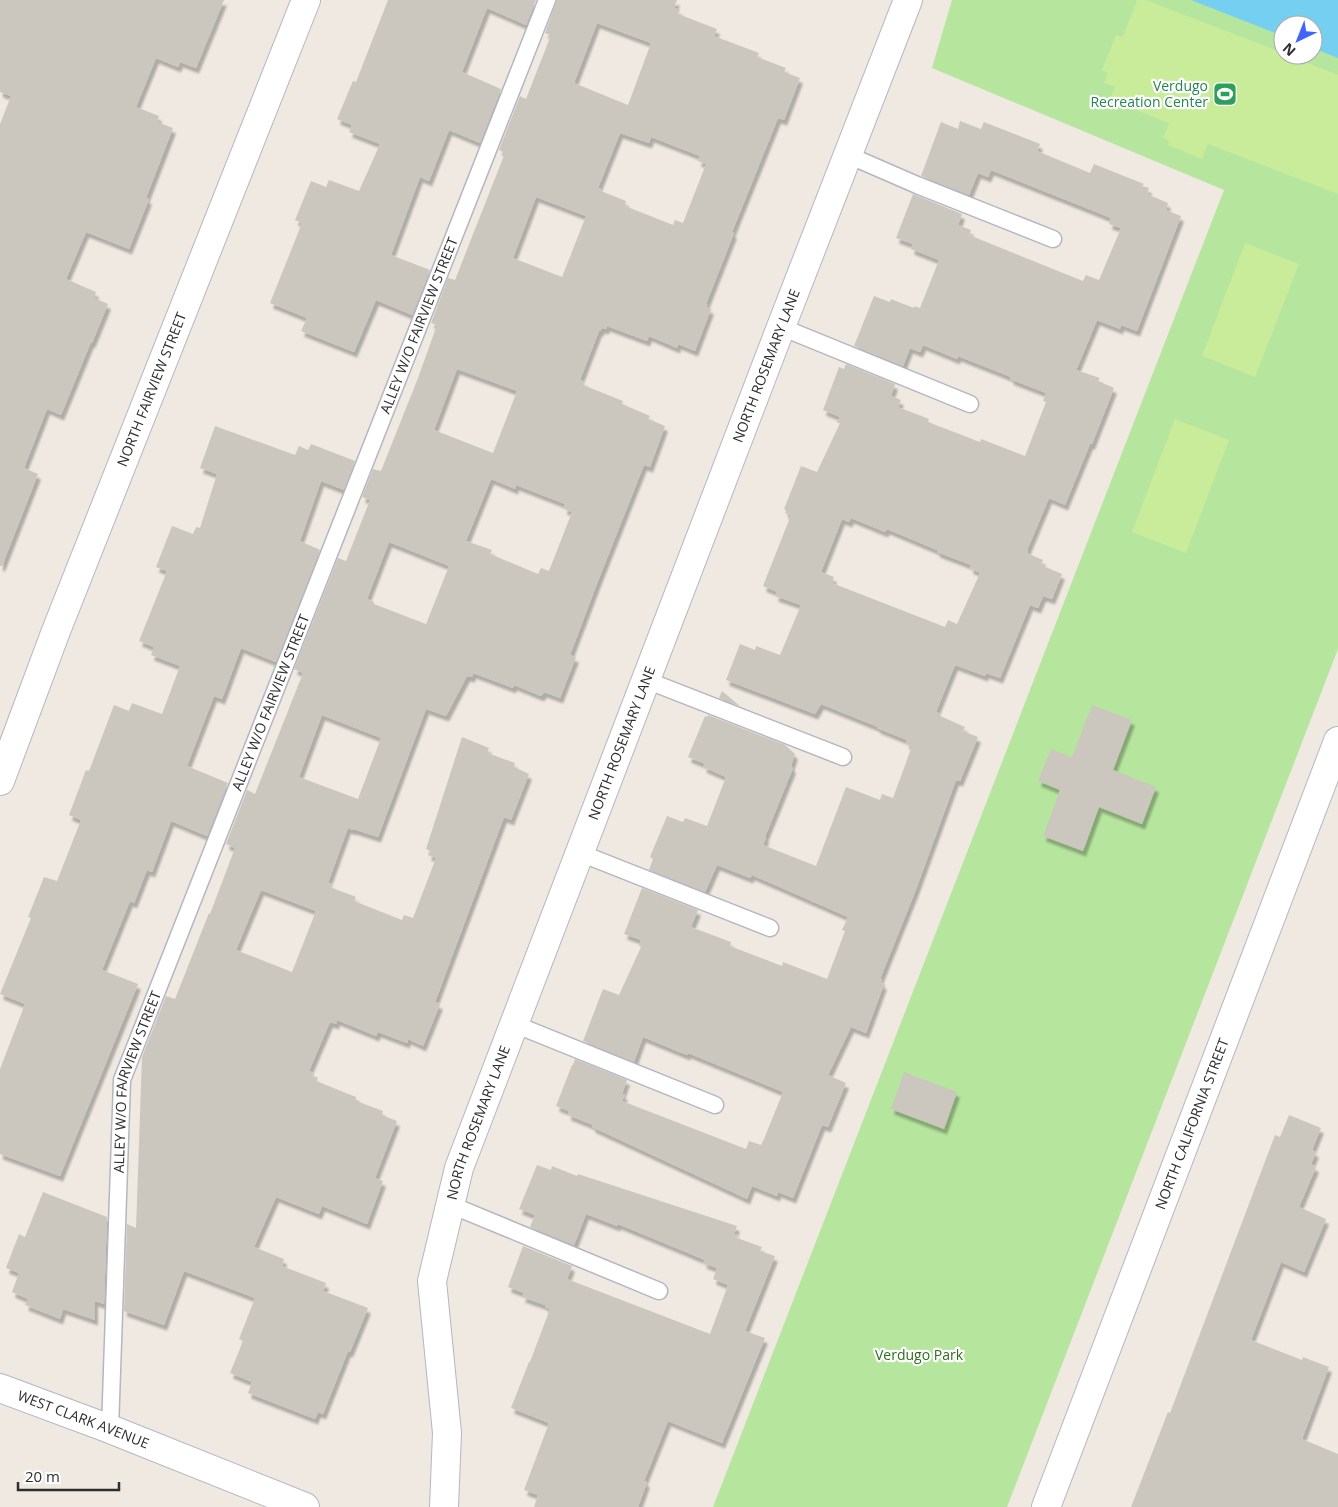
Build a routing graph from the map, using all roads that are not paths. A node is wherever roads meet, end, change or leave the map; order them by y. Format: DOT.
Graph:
graph roads {
  1 [pos="306,0"];
  2 [pos="548,0"];
  3 [pos="908,0"];
  4 [pos="848,155"];
  5 [pos="1053,239"];
  6 [pos="781,327"];
  7 [pos="970,404"];
  8 [pos="646,680"];
  9 [pos="1338,741"];
  10 [pos="843,757"];
  11 [pos="0,781"];
  12 [pos="580,853"];
  13 [pos="770,928"];
  14 [pos="514,1024"];
  15 [pos="714,1105"];
  16 [pos="450,1205"];
  17 [pos="659,1291"];
  18 [pos="0,1388"];
  19 [pos="110,1429"];
  20 [pos="306,1507"];
  21 [pos="444,1507"];
  22 [pos="1046,1507"];
  1 -- 11 [label="street, NORTH FAIRVIEW STREET"];
  2 -- 19 [label="lane, ALLEY W/O FAIRVIEW STREET"];
  3 -- 4 [label="street, NORTH ROSEMARY LANE"];
  4 -- 5 [label="lane"];
  4 -- 6 [label="street, NORTH ROSEMARY LANE"];
  6 -- 7 [label="lane"];
  6 -- 8 [label="street, NORTH ROSEMARY LANE"];
  8 -- 10 [label="lane"];
  8 -- 12 [label="street, NORTH ROSEMARY LANE"];
  9 -- 22 [label="street, NORTH CALIFORNIA STREET"];
  12 -- 13 [label="lane"];
  12 -- 14 [label="street, NORTH ROSEMARY LANE"];
  14 -- 15 [label="lane"];
  14 -- 16 [label="street, NORTH ROSEMARY LANE"];
  16 -- 17 [label="lane"];
  16 -- 21 [label="street, NORTH ROSEMARY LANE"];
  18 -- 19 [label="street, WEST CLARK AVENUE"];
  19 -- 20 [label="street, WEST CLARK AVENUE"];
}
